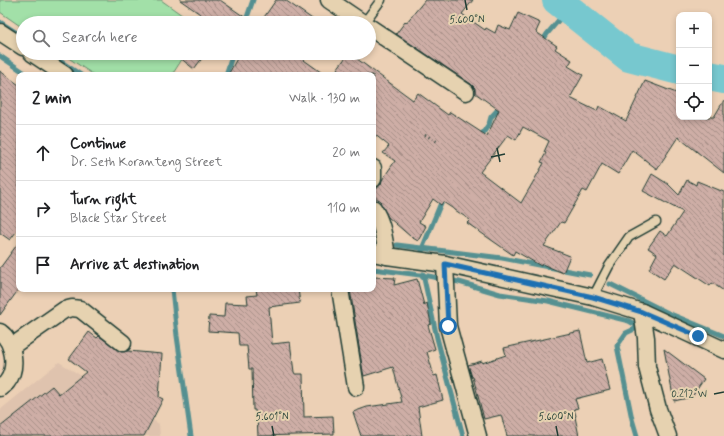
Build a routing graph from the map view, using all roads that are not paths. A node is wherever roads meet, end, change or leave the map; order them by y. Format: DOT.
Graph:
graph roads {
  1 [pos="329,0"];
  2 [pos="381,0"];
  3 [pos="353,16"];
  4 [pos="369,16"];
  5 [pos="0,32"];
  6 [pos="376,32"];
  7 [pos="16,42"];
  8 [pos="42,60"];
  9 [pos="60,72"];
  10 [pos="466,92"];
  11 [pos="376,213"];
  12 [pos="656,222"];
  13 [pos="380,255"];
  14 [pos="445,264"];
  15 [pos="340,292"];
  16 [pos="593,297"];
  17 [pos="642,312"];
  18 [pos="0,332"];
  19 [pos="123,343"];
  20 [pos="11,347"];
  21 [pos="724,350"];
  22 [pos="356,387"];
  23 [pos="0,388"];
  24 [pos="478,436"];
  25 [pos="668,436"];
  1 -- 3 [label="street"];
  2 -- 4 [label="lane"];
  5 -- 7 [label="street"];
  6 -- 10 [label="street"];
  8 -- 9 [label="street"];
  11 -- 13 [label="street"];
  12 -- 16 [label="lane"];
  13 -- 14 [label="street"];
  14 -- 16 [label="street"];
  14 -- 24 [label="street"];
  15 -- 22 [label="street"];
  16 -- 17 [label="street"];
  17 -- 21 [label="street"];
  17 -- 25 [label="street"];
  18 -- 20 [label="street"];
  19 -- 20 [label="street"];
  20 -- 23 [label="street"];
}
